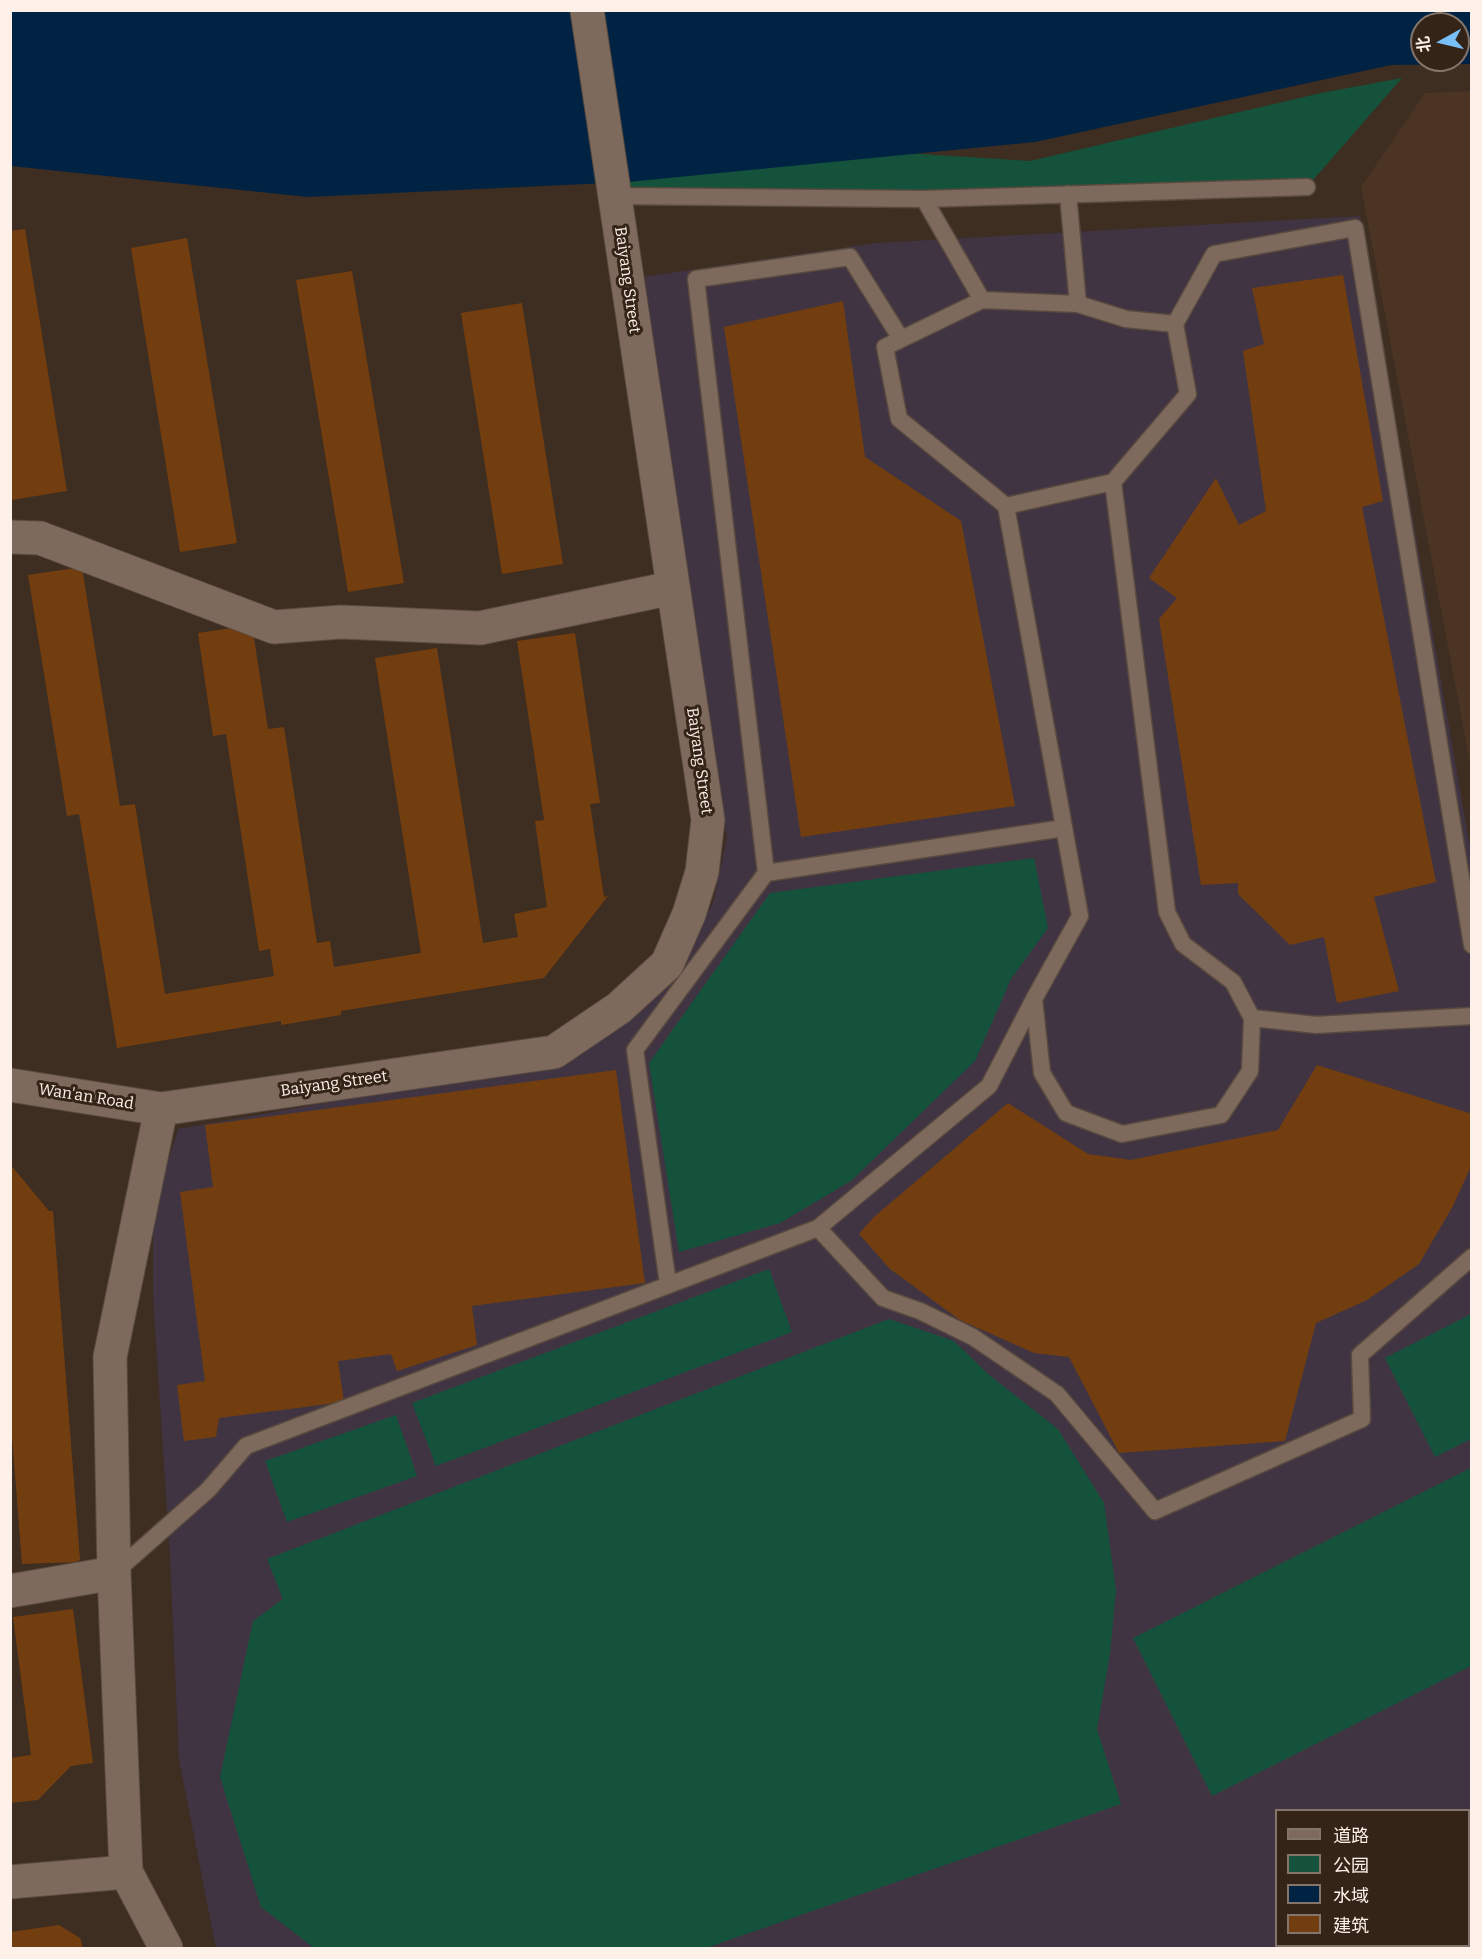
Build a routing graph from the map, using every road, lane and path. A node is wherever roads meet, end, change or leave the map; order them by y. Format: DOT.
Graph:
graph roads {
  1 [pos="587,10"];
  2 [pos="1307,187"];
  3 [pos="1068,194"];
  4 [pos="615,196"];
  5 [pos="924,199"];
  6 [pos="982,300"];
  7 [pos="1078,304"];
  8 [pos="1175,324"];
  9 [pos="901,339"];
  10 [pos="1113,482"];
  11 [pos="1006,506"];
  12 [pos="10,537"];
  13 [pos="672,588"];
  14 [pos="1064,828"];
  15 [pos="766,873"];
  16 [pos="1472,945"];
  17 [pos="1034,999"];
  18 [pos="1472,1016"];
  19 [pos="1252,1018"];
  20 [pos="10,1085"];
  21 [pos="161,1109"];
  22 [pos="818,1228"];
  23 [pos="1472,1257"];
  24 [pos="668,1284"];
  25 [pos="114,1574"];
  26 [pos="10,1591"];
  27 [pos="126,1872"];
  28 [pos="10,1882"];
  29 [pos="166,1948"];
  1 -- 4 [label="street, Baiyang Street"];
  2 -- 3 [label="lane"];
  3 -- 5 [label="lane"];
  3 -- 7 [label="lane"];
  4 -- 5 [label="lane"];
  4 -- 13 [label="street, Baiyang Street"];
  5 -- 6 [label="lane"];
  6 -- 7 [label="lane"];
  6 -- 9 [label="lane"];
  7 -- 8 [label="lane"];
  8 -- 10 [label="lane"];
  8 -- 16 [label="lane"];
  9 -- 11 [label="lane"];
  9 -- 15 [label="lane"];
  10 -- 11 [label="lane"];
  10 -- 19 [label="lane"];
  11 -- 14 [label="lane"];
  12 -- 13 [label="street"];
  13 -- 21 [label="street, Baiyang Street"];
  14 -- 15 [label="lane"];
  14 -- 17 [label="lane"];
  15 -- 24 [label="lane"];
  17 -- 19 [label="lane"];
  17 -- 22 [label="lane"];
  18 -- 19 [label="lane"];
  20 -- 21 [label="street, Wan'an Road"];
  21 -- 25 [label="street"];
  22 -- 23 [label="lane"];
  22 -- 24 [label="lane"];
  24 -- 25 [label="lane"];
  25 -- 26 [label="street"];
  25 -- 27 [label="street"];
  27 -- 28 [label="street"];
  27 -- 29 [label="street"];
}
